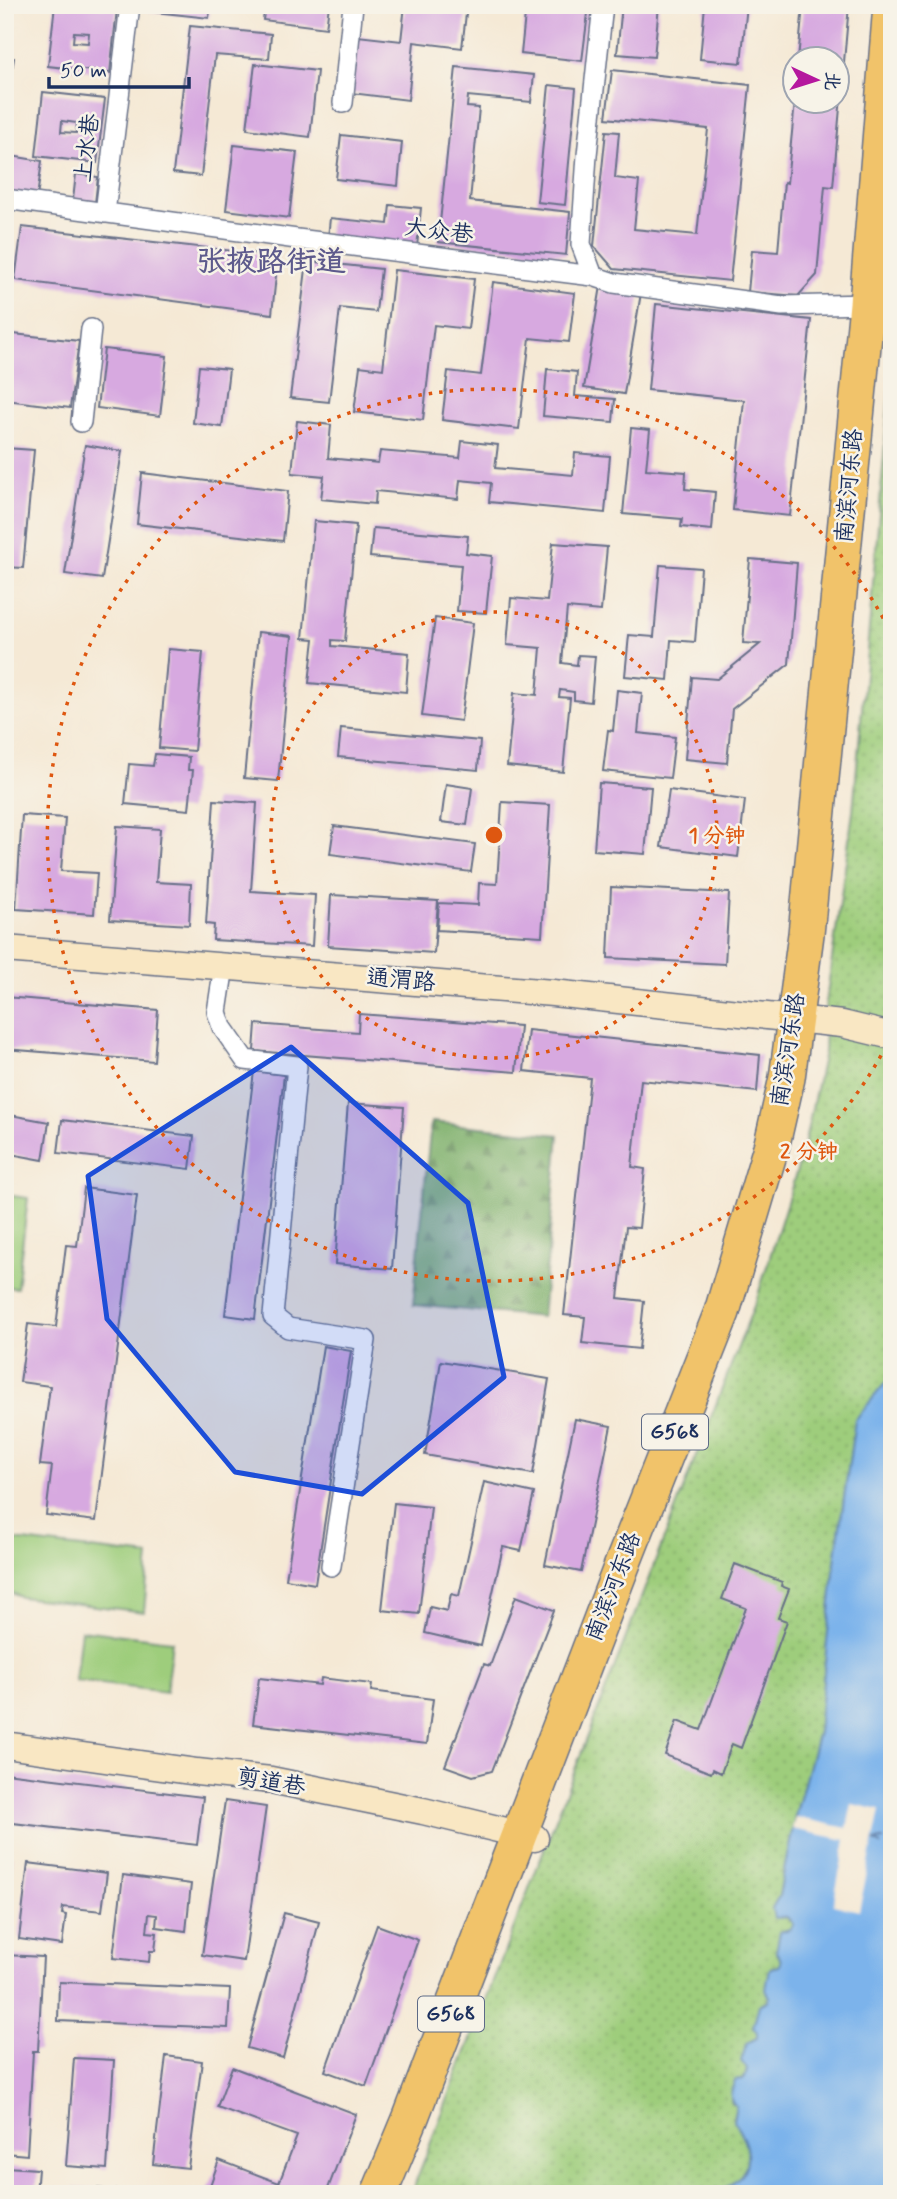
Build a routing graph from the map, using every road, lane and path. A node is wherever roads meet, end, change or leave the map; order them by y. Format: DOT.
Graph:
graph roads {
  1 [pos="130,5"];
  2 [pos="353,5"];
  3 [pos="603,5"];
  4 [pos="891,5"];
  5 [pos="343,103"];
  6 [pos="5,199"];
  7 [pos="892,200"];
  8 [pos="105,213"];
  9 [pos="593,276"];
  10 [pos="866,304"];
  11 [pos="91,329"];
  12 [pos="81,422"];
  13 [pos="5,949"];
  14 [pos="224,966"];
  15 [pos="817,1021"];
  16 [pos="892,1036"];
  17 [pos="331,1566"];
  18 [pos="5,1745"];
  19 [pos="528,1836"];
  20 [pos="379,2194"];
  21 [pos="397,2194"];
  1 -- 8 [label="street, 上水巷"];
  2 -- 5 [label="street"];
  3 -- 9 [label="street"];
  4 -- 10 [label="highway, 南滨河东路 / G568"];
  6 -- 8 [label="street, 大众巷"];
  7 -- 15 [label="highway, 南滨河东路 / G568"];
  8 -- 9 [label="street, 大众巷"];
  9 -- 10 [label="street, 大众巷"];
  10 -- 15 [label="highway, 南滨河东路 / G568"];
  11 -- 12 [label="street"];
  13 -- 14 [label="street, 通渭路"];
  14 -- 15 [label="street, 通渭路"];
  14 -- 17 [label="street"];
  15 -- 16 [label="street, 通渭路"];
  15 -- 19 [label="highway, 南滨河东路 / G568"];
  18 -- 19 [label="street, 剪道巷"];
  19 -- 20 [label="highway, 南滨河东路 / G568"];
  19 -- 21 [label="highway, 南滨河东路 / G568"];
}
